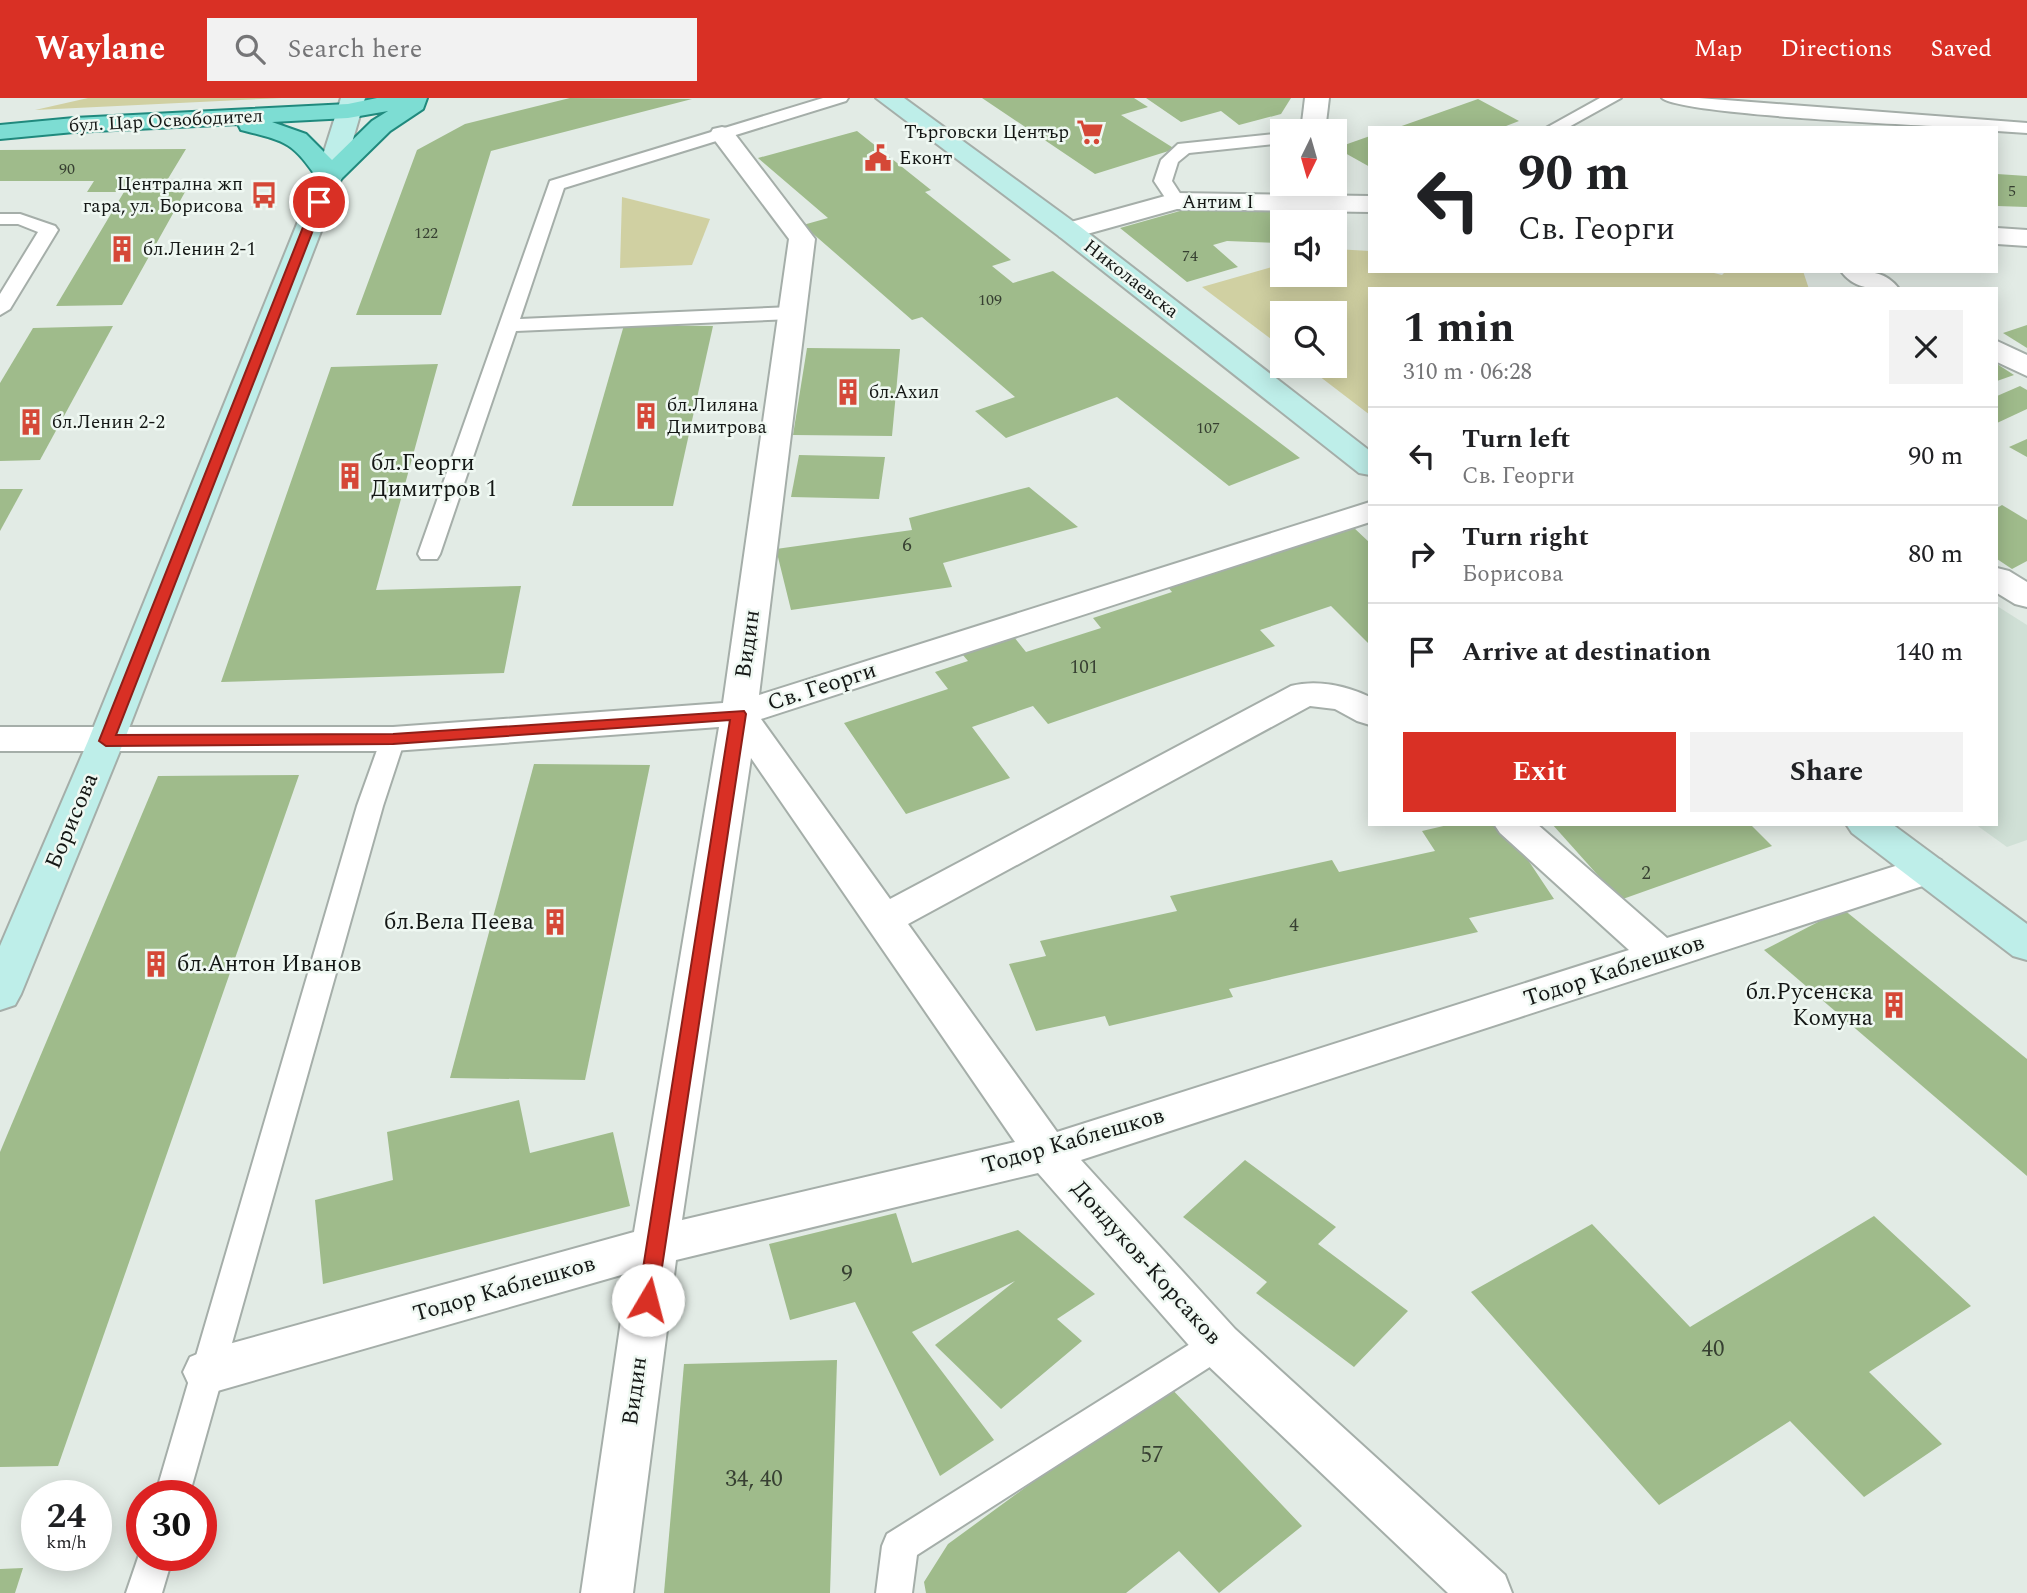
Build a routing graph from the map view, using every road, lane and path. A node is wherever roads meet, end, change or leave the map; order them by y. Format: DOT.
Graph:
graph roads {
  1 [pos="415,98"];
  2 [pos="425,98"];
  3 [pos="840,98"];
  4 [pos="888,98"];
  5 [pos="1317,98"];
  6 [pos="1613,98"];
  7 [pos="1670,98"];
  8 [pos="350,104"];
  9 [pos="1933,106"];
  10 [pos="25,107"];
  11 [pos="0,113"];
  12 [pos="205,119"];
  13 [pos="1314,119"];
  14 [pos="1945,122"];
  15 [pos="1558,126"];
  16 [pos="2027,128"];
  17 [pos="0,132"];
  18 [pos="722,134"];
  19 [pos="1270,139"];
  20 [pos="329,177"];
  21 [pos="1270,195"];
  22 [pos="1323,196"];
  23 [pos="1176,201"];
  24 [pos="1368,204"];
  25 [pos="0,219"];
  26 [pos="1069,231"];
  27 [pos="1998,236"];
  28 [pos="2027,238"];
  29 [pos="1857,273"];
  30 [pos="1881,287"];
  31 [pos="0,309"];
  32 [pos="792,313"];
  33 [pos="508,325"];
  34 [pos="1998,351"];
  35 [pos="2027,367"];
  36 [pos="1368,464"];
  37 [pos="1368,513"];
  38 [pos="429,554"];
  39 [pos="1998,579"];
  40 [pos="2027,597"];
  41 [pos="1368,712"];
  42 [pos="738,714"];
  43 [pos="0,739"];
  44 [pos="393,739"];
  45 [pos="106,741"];
  46 [pos="1515,826"];
  47 [pos="1867,826"];
  48 [pos="1927,870"];
  49 [pos="883,920"];
  50 [pos="2027,945"];
  51 [pos="1661,956"];
  52 [pos="0,995"];
  53 [pos="1047,1153"];
  54 [pos="655,1246"];
  55 [pos="1218,1344"];
  56 [pos="207,1372"];
  57 [pos="177,1480"];
  58 [pos="151,1571"];
  59 [pos="144,1593"];
  60 [pos="607,1593"];
  61 [pos="894,1593"];
  62 [pos="1486,1593"];
  1 -- 8 [label="main road, бул. Цар Освободител"];
  2 -- 20 [label="main road"];
  3 -- 18 [label="lane"];
  4 -- 26 [label="main road, Николаевска"];
  5 -- 13 [label="street"];
  6 -- 15 [label="lane"];
  7 -- 14 [label="lane"];
  8 -- 12 [label="main road, бул. Цар Освободител"];
  8 -- 20 [label="main road, Борисова"];
  9 -- 14 [label="lane"];
  10 -- 11 [label="main road"];
  12 -- 17 [label="main road, бул. Цар Освободител"];
  12 -- 20 [label="main road"];
  14 -- 16 [label="lane"];
  18 -- 32 [label="street, Видин"];
  18 -- 33 [label="lane"];
  19 -- 23 [label="lane"];
  20 -- 45 [label="main road, Борисова"];
  21 -- 23 [label="street, Антим I"];
  22 -- 24 [label="street, Антим I"];
  23 -- 26 [label="street, Антим I"];
  25 -- 31 [label="lane"];
  26 -- 36 [label="main road, Николаевска"];
  27 -- 28 [label="street"];
  29 -- 30 [label="street"];
  32 -- 33 [label="lane"];
  32 -- 42 [label="street, Видин"];
  33 -- 38 [label="lane"];
  34 -- 35 [label="street"];
  37 -- 42 [label="street, Св. Георги"];
  39 -- 40 [label="street"];
  41 -- 49 [label="street"];
  42 -- 44 [label="street, Св. Георги"];
  42 -- 49 [label="street, Дондуков-Корсаков"];
  42 -- 54 [label="street, Видин"];
  43 -- 45 [label="street, Св. Георги"];
  44 -- 45 [label="street, Св. Георги"];
  44 -- 56 [label="lane"];
  45 -- 52 [label="main road, Борисова"];
  46 -- 51 [label="street"];
  47 -- 48 [label="main road"];
  48 -- 50 [label="main road"];
  48 -- 51 [label="street, Тодор Каблешков"];
  49 -- 53 [label="street, Дондуков-Корсаков"];
  51 -- 53 [label="street, Тодор Каблешков"];
  53 -- 54 [label="street, Тодор Каблешков"];
  53 -- 55 [label="street, Дондуков-Корсаков"];
  54 -- 56 [label="street, Тодор Каблешков"];
  54 -- 60 [label="street, Видин"];
  55 -- 61 [label="lane"];
  55 -- 62 [label="street, Дондуков-Корсаков"];
  56 -- 57 [label="lane"];
  58 -- 59 [label="lane"];
}
